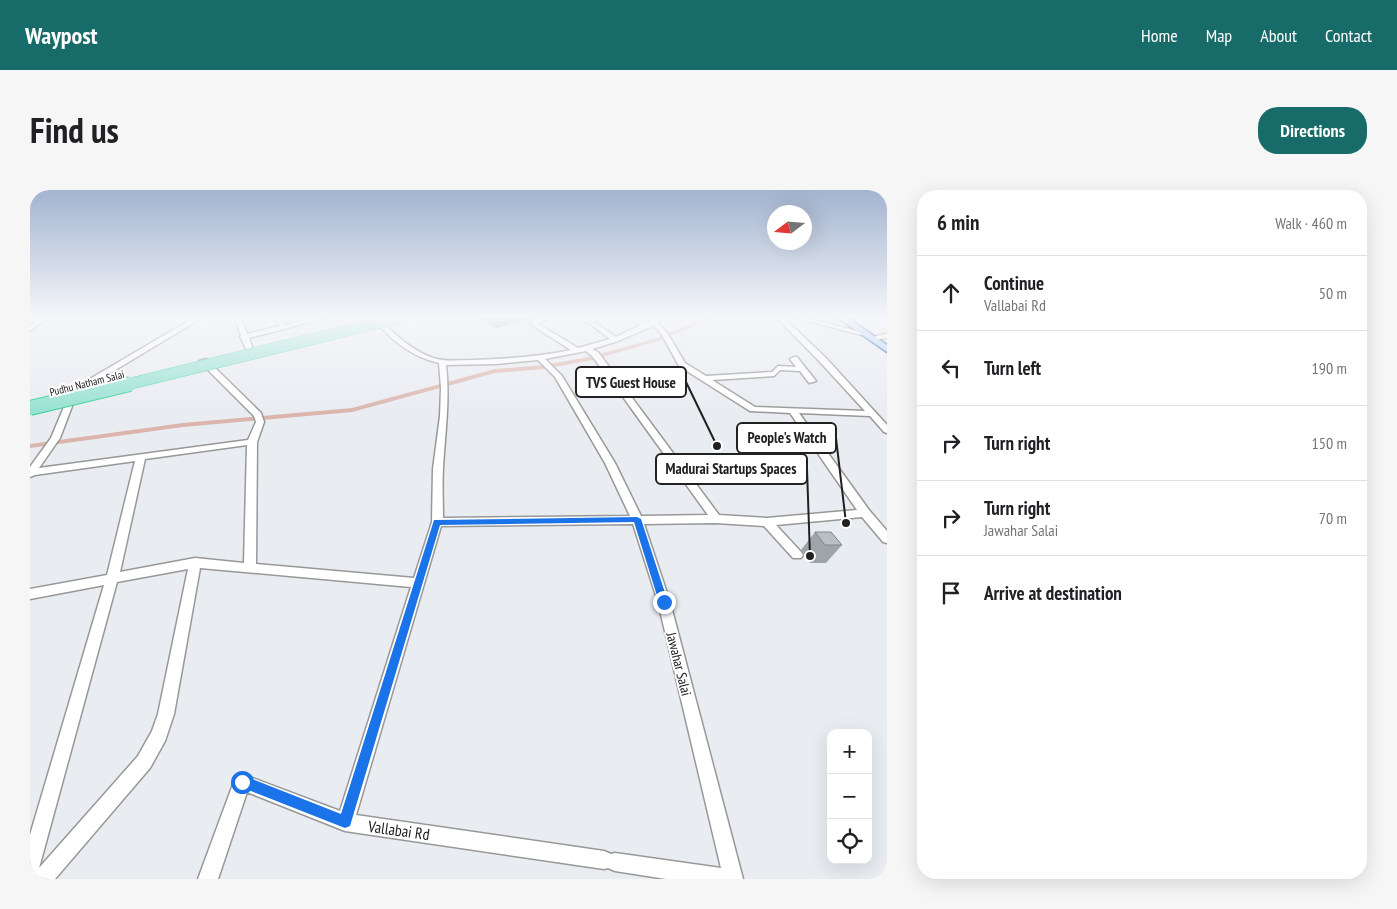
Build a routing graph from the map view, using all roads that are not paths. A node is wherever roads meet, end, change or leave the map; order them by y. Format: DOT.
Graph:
graph roads {
  1 [pos="150,348"];
  2 [pos="258,348"];
  3 [pos="266,348"];
  4 [pos="267,348"];
  5 [pos="272,348"];
  6 [pos="409,348"];
  7 [pos="573,348"];
  8 [pos="586,348"];
  9 [pos="673,348"];
  10 [pos="810,348"];
  11 [pos="250,350"];
  12 [pos="576,350"];
  13 [pos="794,359"];
  14 [pos="442,362"];
  15 [pos="545,363"];
  16 [pos="205,364"];
  17 [pos="802,369"];
  18 [pos="704,378"];
  19 [pos="812,382"];
  20 [pos="72,396"];
  21 [pos="30,406"];
  22 [pos="793,411"];
  23 [pos="872,414"];
  24 [pos="887,430"];
  25 [pos="252,442"];
  26 [pos="50,446"];
  27 [pos="30,457"];
  28 [pos="141,457"];
  29 [pos="30,473"];
  30 [pos="865,513"];
  31 [pos="637,519"];
  32 [pos="716,519"];
  33 [pos="437,522"];
  34 [pos="767,522"];
  35 [pos="887,539"];
  36 [pos="797,555"];
  37 [pos="195,563"];
  38 [pos="250,568"];
  39 [pos="112,579"];
  40 [pos="418,583"];
  41 [pos="30,594"];
  42 [pos="345,822"];
  43 [pos="30,867"];
  44 [pos="42,879"];
  45 [pos="208,879"];
  46 [pos="732,879"];
  1 -- 20 [label="street"];
  2 -- 11 [label="main road, Pudhu Natham Salai"];
  3 -- 21 [label="highway, bridge"];
  4 -- 16 [label="main road, Pudhu Natham Salai"];
  5 -- 21 [label="highway, bridge"];
  6 -- 14 [label="street"];
  7 -- 12 [label="street"];
  8 -- 12 [label="street"];
  8 -- 32 [label="street"];
  9 -- 18 [label="street"];
  10 -- 23 [label="street"];
  11 -- 16 [label="main road, Pudhu Natham Salai"];
  12 -- 15 [label="street"];
  13 -- 17 [label="street"];
  14 -- 15 [label="street"];
  14 -- 33 [label="street"];
  15 -- 31 [label="street, Jawahar Salai"];
  16 -- 20 [label="main road, Pudhu Natham Salai"];
  16 -- 25 [label="street"];
  17 -- 18 [label="street"];
  17 -- 19 [label="street"];
  18 -- 22 [label="street"];
  20 -- 21 [label="main road, Pudhu Natham Salai"];
  20 -- 26 [label="street"];
  22 -- 23 [label="street"];
  22 -- 30 [label="street"];
  23 -- 24 [label="street"];
  25 -- 28 [label="street"];
  25 -- 38 [label="street"];
  26 -- 27 [label="street"];
  26 -- 29 [label="street"];
  28 -- 29 [label="street"];
  28 -- 39 [label="street"];
  30 -- 34 [label="street"];
  30 -- 35 [label="street"];
  31 -- 32 [label="street"];
  31 -- 33 [label="street"];
  31 -- 46 [label="street, Jawahar Salai"];
  32 -- 34 [label="street"];
  33 -- 40 [label="street"];
  34 -- 36 [label="street"];
  37 -- 38 [label="street"];
  37 -- 39 [label="street"];
  37 -- 44 [label="street"];
  38 -- 40 [label="street"];
  39 -- 41 [label="street"];
  39 -- 43 [label="street"];
  40 -- 42 [label="street"];
  42 -- 45 [label="street, Vallabai Rd"];
  42 -- 46 [label="street, Vallabai Rd"];
}
